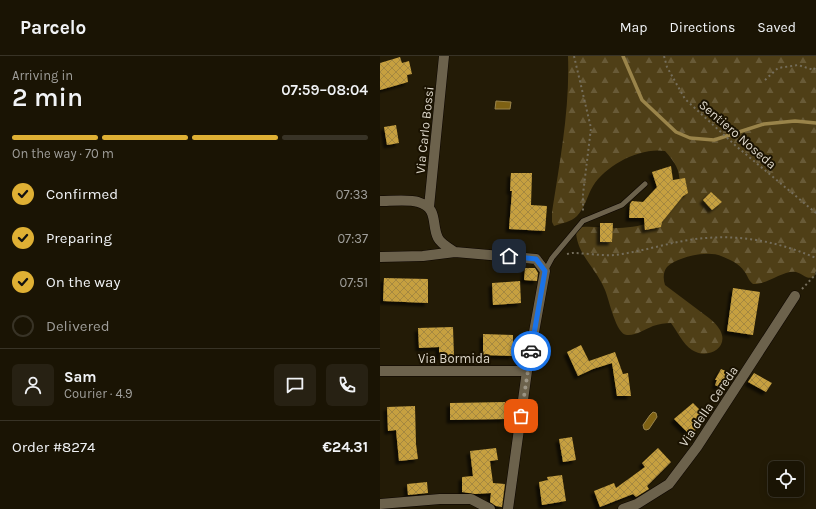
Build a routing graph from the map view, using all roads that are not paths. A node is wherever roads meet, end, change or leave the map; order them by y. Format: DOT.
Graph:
graph roads {
  1 [pos="444,56"];
  2 [pos="645,184"];
  3 [pos="380,200"];
  4 [pos="428,207"];
  5 [pos="455,252"];
  6 [pos="380,256"];
  7 [pos="545,271"];
  8 [pos="795,296"];
  9 [pos="380,371"];
  10 [pos="527,371"];
  11 [pos="380,504"];
  12 [pos="490,509"];
  13 [pos="508,509"];
  14 [pos="623,509"];
  1 -- 4 [label="street, Via Carlo Bossi"];
  2 -- 7 [label="lane"];
  3 -- 4 [label="street"];
  4 -- 5 [label="street, Via Carlo Bossi"];
  5 -- 6 [label="street"];
  5 -- 7 [label="street"];
  7 -- 10 [label="street"];
  8 -- 14 [label="street, Via della Cereda"];
  9 -- 10 [label="street, Via Bormida"];
  10 -- 13 [label="street"];
  11 -- 12 [label="street"];
}
